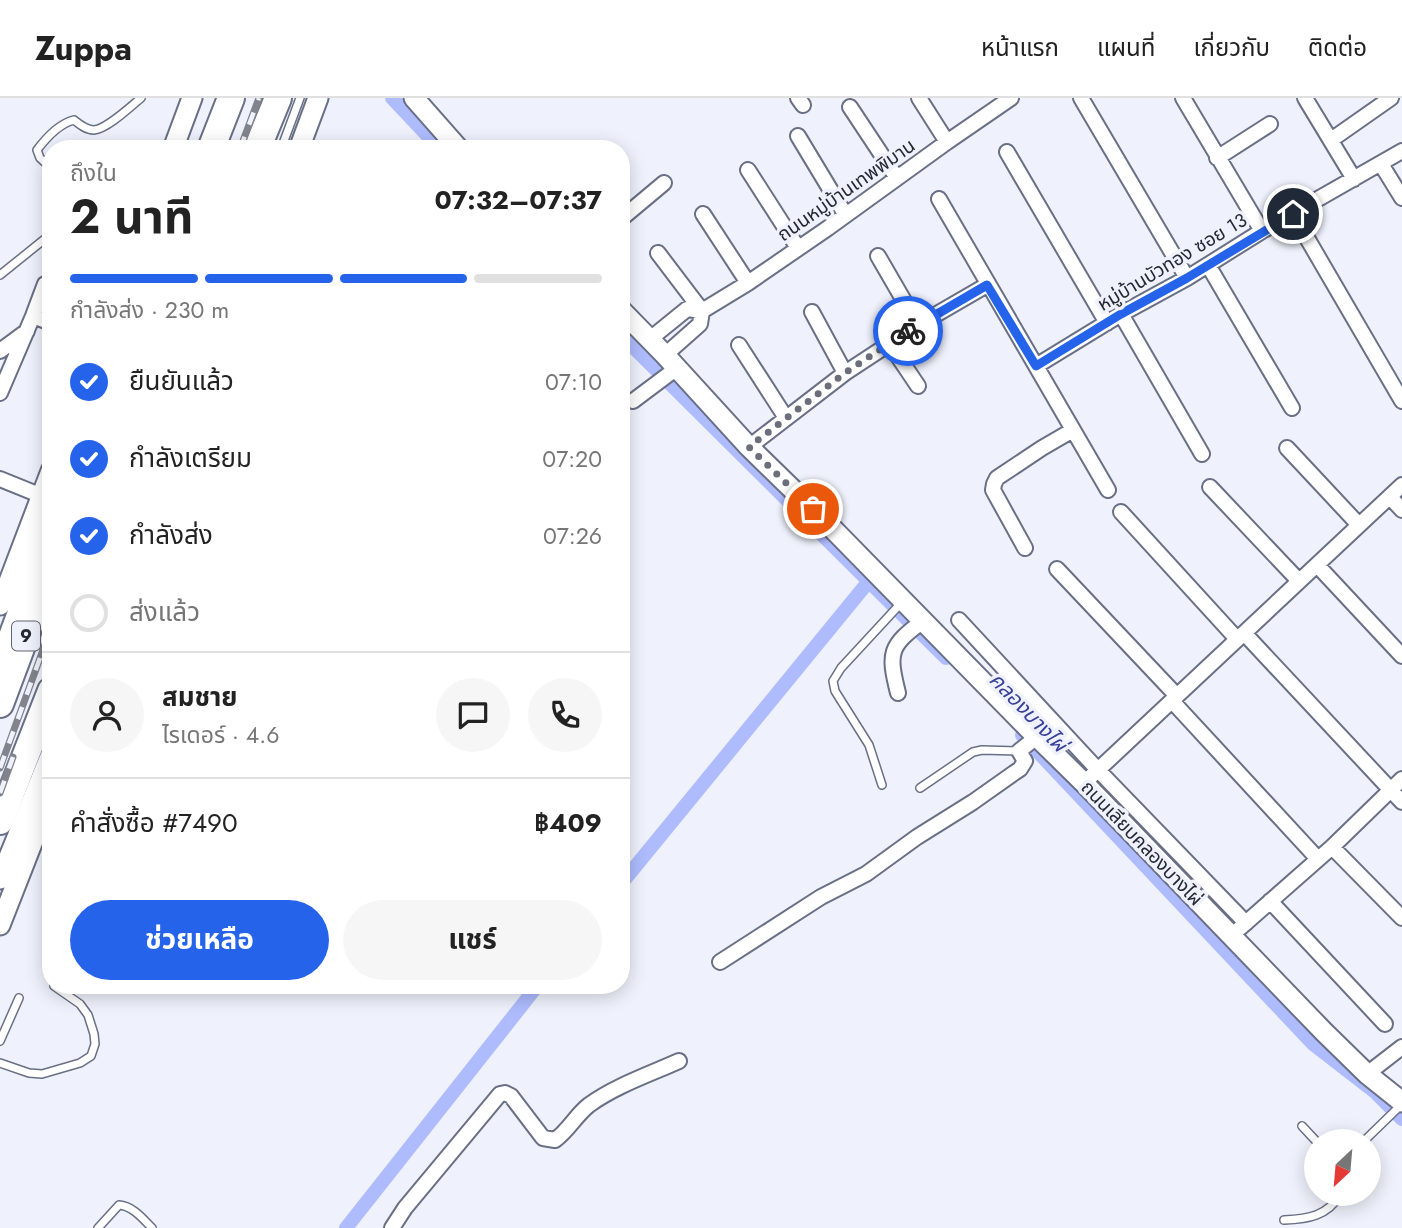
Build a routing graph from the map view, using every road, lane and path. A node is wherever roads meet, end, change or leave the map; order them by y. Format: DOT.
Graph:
graph roads {
  1 [pos="141,98"];
  2 [pos="192,98"];
  3 [pos="231,98"];
  4 [pos="278,98"];
  5 [pos="300,98"];
  6 [pos="318,98"];
  7 [pos="414,98"];
  8 [pos="919,98"];
  9 [pos="1011,98"];
  10 [pos="1081,98"];
  11 [pos="1183,98"];
  12 [pos="1305,98"];
  13 [pos="1391,98"];
  14 [pos="995,103"];
  15 [pos="850,107"];
  16 [pos="1270,124"];
  17 [pos="799,136"];
  18 [pos="47,140"];
  19 [pos="176,140"];
  20 [pos="215,140"];
  21 [pos="261,140"];
  22 [pos="284,140"];
  23 [pos="302,140"];
  24 [pos="451,140"];
  25 [pos="1331,140"];
  26 [pos="947,142"];
  27 [pos="42,145"];
  28 [pos="1007,152"];
  29 [pos="1402,152"];
  30 [pos="1217,158"];
  31 [pos="42,160"];
  32 [pos="1381,164"];
  33 [pos="748,170"];
  34 [pos="897,178"];
  35 [pos="1354,179"];
  36 [pos="664,183"];
  37 [pos="1402,198"];
  38 [pos="939,200"];
  39 [pos="630,211"];
  40 [pos="703,214"];
  41 [pos="845,214"];
  42 [pos="1293,214"];
  43 [pos="1262,232"];
  44 [pos="42,241"];
  45 [pos="798,248"];
  46 [pos="658,253"];
  47 [pos="878,256"];
  48 [pos="1208,265"];
  49 [pos="0,275"];
  50 [pos="1187,278"];
  51 [pos="748,283"];
  52 [pos="987,285"];
  53 [pos="42,292"];
  54 [pos="702,311"];
  55 [pos="812,312"];
  56 [pos="1121,314"];
  57 [pos="30,323"];
  58 [pos="42,323"];
  59 [pos="1107,323"];
  60 [pos="918,325"];
  61 [pos="630,326"];
  62 [pos="650,339"];
  63 [pos="889,344"];
  64 [pos="739,345"];
  65 [pos="0,351"];
  66 [pos="671,365"];
  67 [pos="1036,366"];
  68 [pos="845,373"];
  69 [pos="918,386"];
  70 [pos="0,393"];
  71 [pos="633,401"];
  72 [pos="1402,401"];
  73 [pos="1292,408"];
  74 [pos="786,418"];
  75 [pos="1073,430"];
  76 [pos="749,447"];
  77 [pos="1287,448"];
  78 [pos="1202,454"];
  79 [pos="0,479"];
  80 [pos="1402,485"];
  81 [pos="1210,487"];
  82 [pos="1108,489"];
  83 [pos="42,496"];
  84 [pos="1390,497"];
  85 [pos="1402,510"];
  86 [pos="1121,512"];
  87 [pos="1359,525"];
  88 [pos="42,546"];
  89 [pos="1025,548"];
  90 [pos="1317,565"];
  91 [pos="1057,569"];
  92 [pos="1299,582"];
  93 [pos="42,592"];
  94 [pos="0,604"];
  95 [pos="901,604"];
  96 [pos="959,620"];
  97 [pos="920,623"];
  98 [pos="1240,636"];
  99 [pos="1402,656"];
  100 [pos="0,659"];
  101 [pos="898,693"];
  102 [pos="1174,699"];
  103 [pos="0,704"];
  104 [pos="42,714"];
  105 [pos="1028,745"];
  106 [pos="42,776"];
  107 [pos="1091,777"];
  108 [pos="1402,779"];
  109 [pos="882,785"];
  110 [pos="920,788"];
  111 [pos="1390,789"];
  112 [pos="1402,802"];
  113 [pos="42,817"];
  114 [pos="0,821"];
  115 [pos="1332,848"];
  116 [pos="1318,859"];
  117 [pos="0,879"];
  118 [pos="1270,901"];
  119 [pos="1402,918"];
  120 [pos="0,925"];
  121 [pos="1239,929"];
  122 [pos="720,962"];
  123 [pos="66,994"];
  124 [pos="19,998"];
  125 [pos="1385,1024"];
  126 [pos="0,1041"];
  127 [pos="1402,1047"];
  128 [pos="679,1060"];
  129 [pos="0,1063"];
  130 [pos="1367,1074"];
  131 [pos="1400,1105"];
  132 [pos="1302,1126"];
  133 [pos="1305,1129"];
  134 [pos="1377,1129"];
  135 [pos="1330,1206"];
  136 [pos="1284,1220"];
  137 [pos="98,1228"];
  138 [pos="152,1228"];
  139 [pos="392,1228"];
  1 -- 18 [label="lane"];
  2 -- 19 [label="street"];
  3 -- 20 [label="highway"];
  4 -- 21 [label="highway"];
  5 -- 22 [label="lane"];
  6 -- 23 [label="street"];
  7 -- 24 [label="street"];
  8 -- 26 [label="street"];
  9 -- 14 [label="street, ถนนหมู่บ้านเทพพิมาน"];
  10 -- 50 [label="street"];
  11 -- 30 [label="street"];
  12 -- 25 [label="street"];
  13 -- 25 [label="street"];
  14 -- 26 [label="street, ถนนหมู่บ้านเทพพิมาน"];
  15 -- 34 [label="street"];
  16 -- 30 [label="street"];
  17 -- 41 [label="street"];
  25 -- 35 [label="street"];
  26 -- 34 [label="street, ถนนหมู่บ้านเทพพิมาน"];
  27 -- 31 [label="lane"];
  28 -- 59 [label="street"];
  29 -- 32 [label="street, หมู่บ้านบัวทอง ซอย 13"];
  30 -- 43 [label="street"];
  32 -- 35 [label="street, หมู่บ้านบัวทอง ซอย 13"];
  32 -- 37 [label="street"];
  33 -- 45 [label="street"];
  34 -- 41 [label="street, ถนนหมู่บ้านเทพพิมาน"];
  35 -- 42 [label="street, หมู่บ้านบัวทอง ซอย 13"];
  36 -- 39 [label="street"];
  38 -- 52 [label="street"];
  40 -- 51 [label="street"];
  41 -- 45 [label="street, ถนนหมู่บ้านเทพพิมาน"];
  42 -- 43 [label="street, หมู่บ้านบัวทอง ซอย 13"];
  42 -- 72 [label="street"];
  43 -- 48 [label="street, หมู่บ้านบัวทอง ซอย 13"];
  44 -- 49 [label="lane"];
  45 -- 51 [label="street, ถนนหมู่บ้านเทพพิมาน"];
  46 -- 54 [label="street"];
  47 -- 60 [label="street"];
  48 -- 50 [label="street, หมู่บ้านบัวทอง ซอย 13"];
  48 -- 73 [label="street"];
  50 -- 56 [label="street, หมู่บ้านบัวทอง ซอย 13"];
  51 -- 54 [label="street, ถนนหมู่บ้านเทพพิมาน"];
  52 -- 60 [label="street"];
  52 -- 67 [label="street"];
  53 -- 57 [label="street"];
  54 -- 62 [label="street, ถนนหมู่บ้านเทพพิมาน"];
  54 -- 66 [label="street, ถนนหมู่บ้านเทพพิมาน"];
  55 -- 68 [label="street"];
  56 -- 59 [label="street, หมู่บ้านบัวทอง ซอย 13"];
  56 -- 78 [label="street"];
  57 -- 58 [label="street"];
  57 -- 65 [label="street"];
  57 -- 70 [label="street"];
  59 -- 67 [label="street, หมู่บ้านบัวทอง ซอย 13"];
  60 -- 63 [label="street"];
  61 -- 62 [label="street, ถนนเลียบคลองบางไผ่"];
  62 -- 66 [label="street, ถนนเลียบคลองบางไผ่"];
  63 -- 68 [label="street"];
  63 -- 69 [label="street"];
  64 -- 74 [label="street"];
  66 -- 71 [label="street, ถนนหมู่บ้านเทพพิมาน"];
  66 -- 76 [label="street, ถนนเลียบคลองบางไผ่"];
  67 -- 75 [label="street"];
  68 -- 74 [label="street"];
  74 -- 76 [label="street"];
  75 -- 82 [label="street"];
  75 -- 89 [label="street"];
  76 -- 95 [label="street, ถนนเลียบคลองบางไผ่"];
  77 -- 87 [label="street"];
  79 -- 83 [label="street"];
  80 -- 84 [label="street"];
  81 -- 92 [label="street"];
  83 -- 94 [label="street"];
  84 -- 85 [label="street"];
  84 -- 87 [label="street"];
  86 -- 98 [label="street"];
  87 -- 90 [label="street"];
  88 -- 100 [label="street"];
  90 -- 92 [label="street"];
  90 -- 99 [label="street"];
  91 -- 102 [label="street"];
  92 -- 98 [label="street"];
  93 -- 103 [label="highway, 9"];
  95 -- 97 [label="street, ถนนเลียบคลองบางไผ่"];
  95 -- 109 [label="lane"];
  96 -- 107 [label="street"];
  97 -- 101 [label="street"];
  97 -- 105 [label="street, ถนนเลียบคลองบางไผ่"];
  98 -- 102 [label="street"];
  98 -- 111 [label="street"];
  102 -- 107 [label="street"];
  102 -- 116 [label="street"];
  104 -- 114 [label="highway"];
  105 -- 107 [label="street, ถนนเลียบคลองบางไผ่"];
  105 -- 110 [label="lane"];
  105 -- 122 [label="street"];
  106 -- 117 [label="street"];
  107 -- 121 [label="street, ถนนเลียบคลองบางไผ่"];
  108 -- 111 [label="street"];
  111 -- 112 [label="street"];
  111 -- 115 [label="street"];
  113 -- 120 [label="street"];
  115 -- 116 [label="street"];
  115 -- 119 [label="street"];
  116 -- 118 [label="street"];
  118 -- 121 [label="street"];
  118 -- 125 [label="street"];
  121 -- 130 [label="street, ถนนเลียบคลองบางไผ่"];
  123 -- 129 [label="lane"];
  124 -- 126 [label="lane"];
  127 -- 130 [label="street"];
  128 -- 139 [label="street"];
  130 -- 131 [label="street, ถนนเลียบคลองบางไผ่"];
  131 -- 134 [label="lane"];
  132 -- 133 [label="lane"];
  135 -- 136 [label="lane"];
  137 -- 138 [label="lane"];
}
